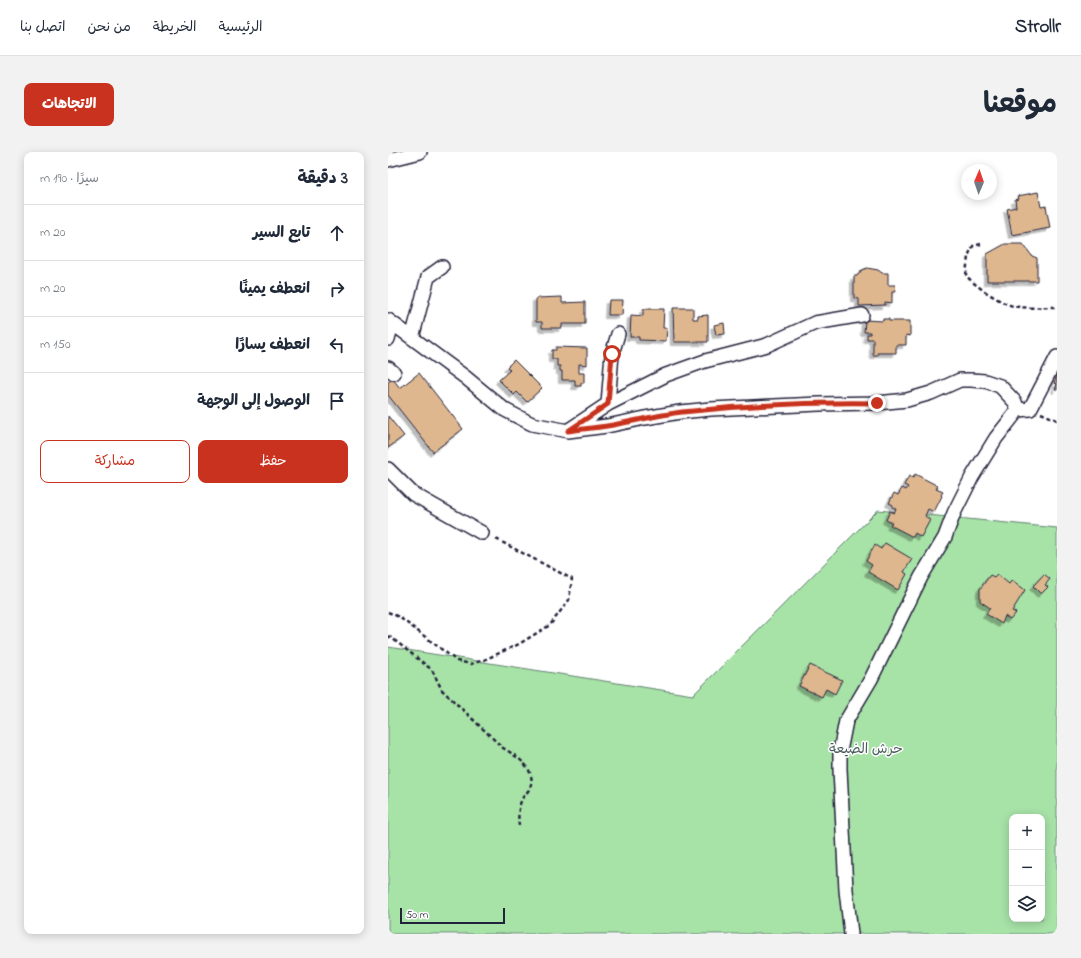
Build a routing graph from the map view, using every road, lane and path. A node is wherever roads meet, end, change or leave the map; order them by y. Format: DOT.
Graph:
graph roads {
  1 [pos="420,152"];
  2 [pos="388,160"];
  3 [pos="981,244"];
  4 [pos="442,267"];
  5 [pos="1057,307"];
  6 [pos="862,315"];
  7 [pos="390,322"];
  8 [pos="618,334"];
  9 [pos="412,338"];
  10 [pos="388,339"];
  11 [pos="1057,357"];
  12 [pos="608,404"];
  13 [pos="1018,410"];
  14 [pos="568,431"];
  15 [pos="388,469"];
  16 [pos="482,533"];
  17 [pos="388,612"];
  18 [pos="388,636"];
  19 [pos="519,826"];
  20 [pos="851,934"];
  1 -- 2 [label="street"];
  3 -- 5 [label="path"];
  4 -- 9 [label="street"];
  6 -- 12 [label="street"];
  7 -- 9 [label="street"];
  7 -- 10 [label="street"];
  8 -- 12 [label="street"];
  9 -- 14 [label="street"];
  11 -- 13 [label="street"];
  12 -- 14 [label="street"];
  13 -- 14 [label="street"];
  13 -- 20 [label="street"];
  15 -- 16 [label="street"];
  16 -- 17 [label="path"];
  18 -- 19 [label="path"];
}
